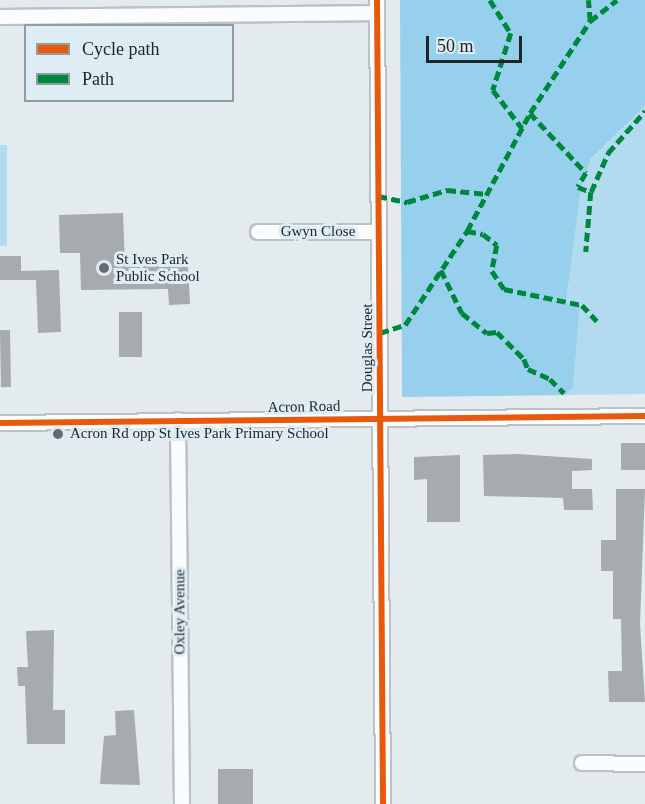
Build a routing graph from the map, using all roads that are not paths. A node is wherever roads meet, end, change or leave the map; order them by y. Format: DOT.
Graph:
graph roads {
  1 [pos="377,7"];
  2 [pos="0,17"];
  3 [pos="258,232"];
  4 [pos="378,232"];
  5 [pos="645,416"];
  6 [pos="380,417"];
  7 [pos="178,420"];
  8 [pos="0,423"];
  9 [pos="582,764"];
  10 [pos="645,764"];
  11 [pos="182,804"];
  12 [pos="383,804"];
  1 -- 2 [label="street"];
  1 -- 4 [label="street, Douglas Street"];
  3 -- 4 [label="street, Gwyn Close"];
  4 -- 6 [label="street, Douglas Street"];
  5 -- 6 [label="street, Acron Road"];
  6 -- 7 [label="street, Acron Road"];
  6 -- 12 [label="street, Douglas Street"];
  7 -- 8 [label="street, Acron Road"];
  7 -- 11 [label="street, Oxley Avenue"];
  9 -- 10 [label="street"];
}
